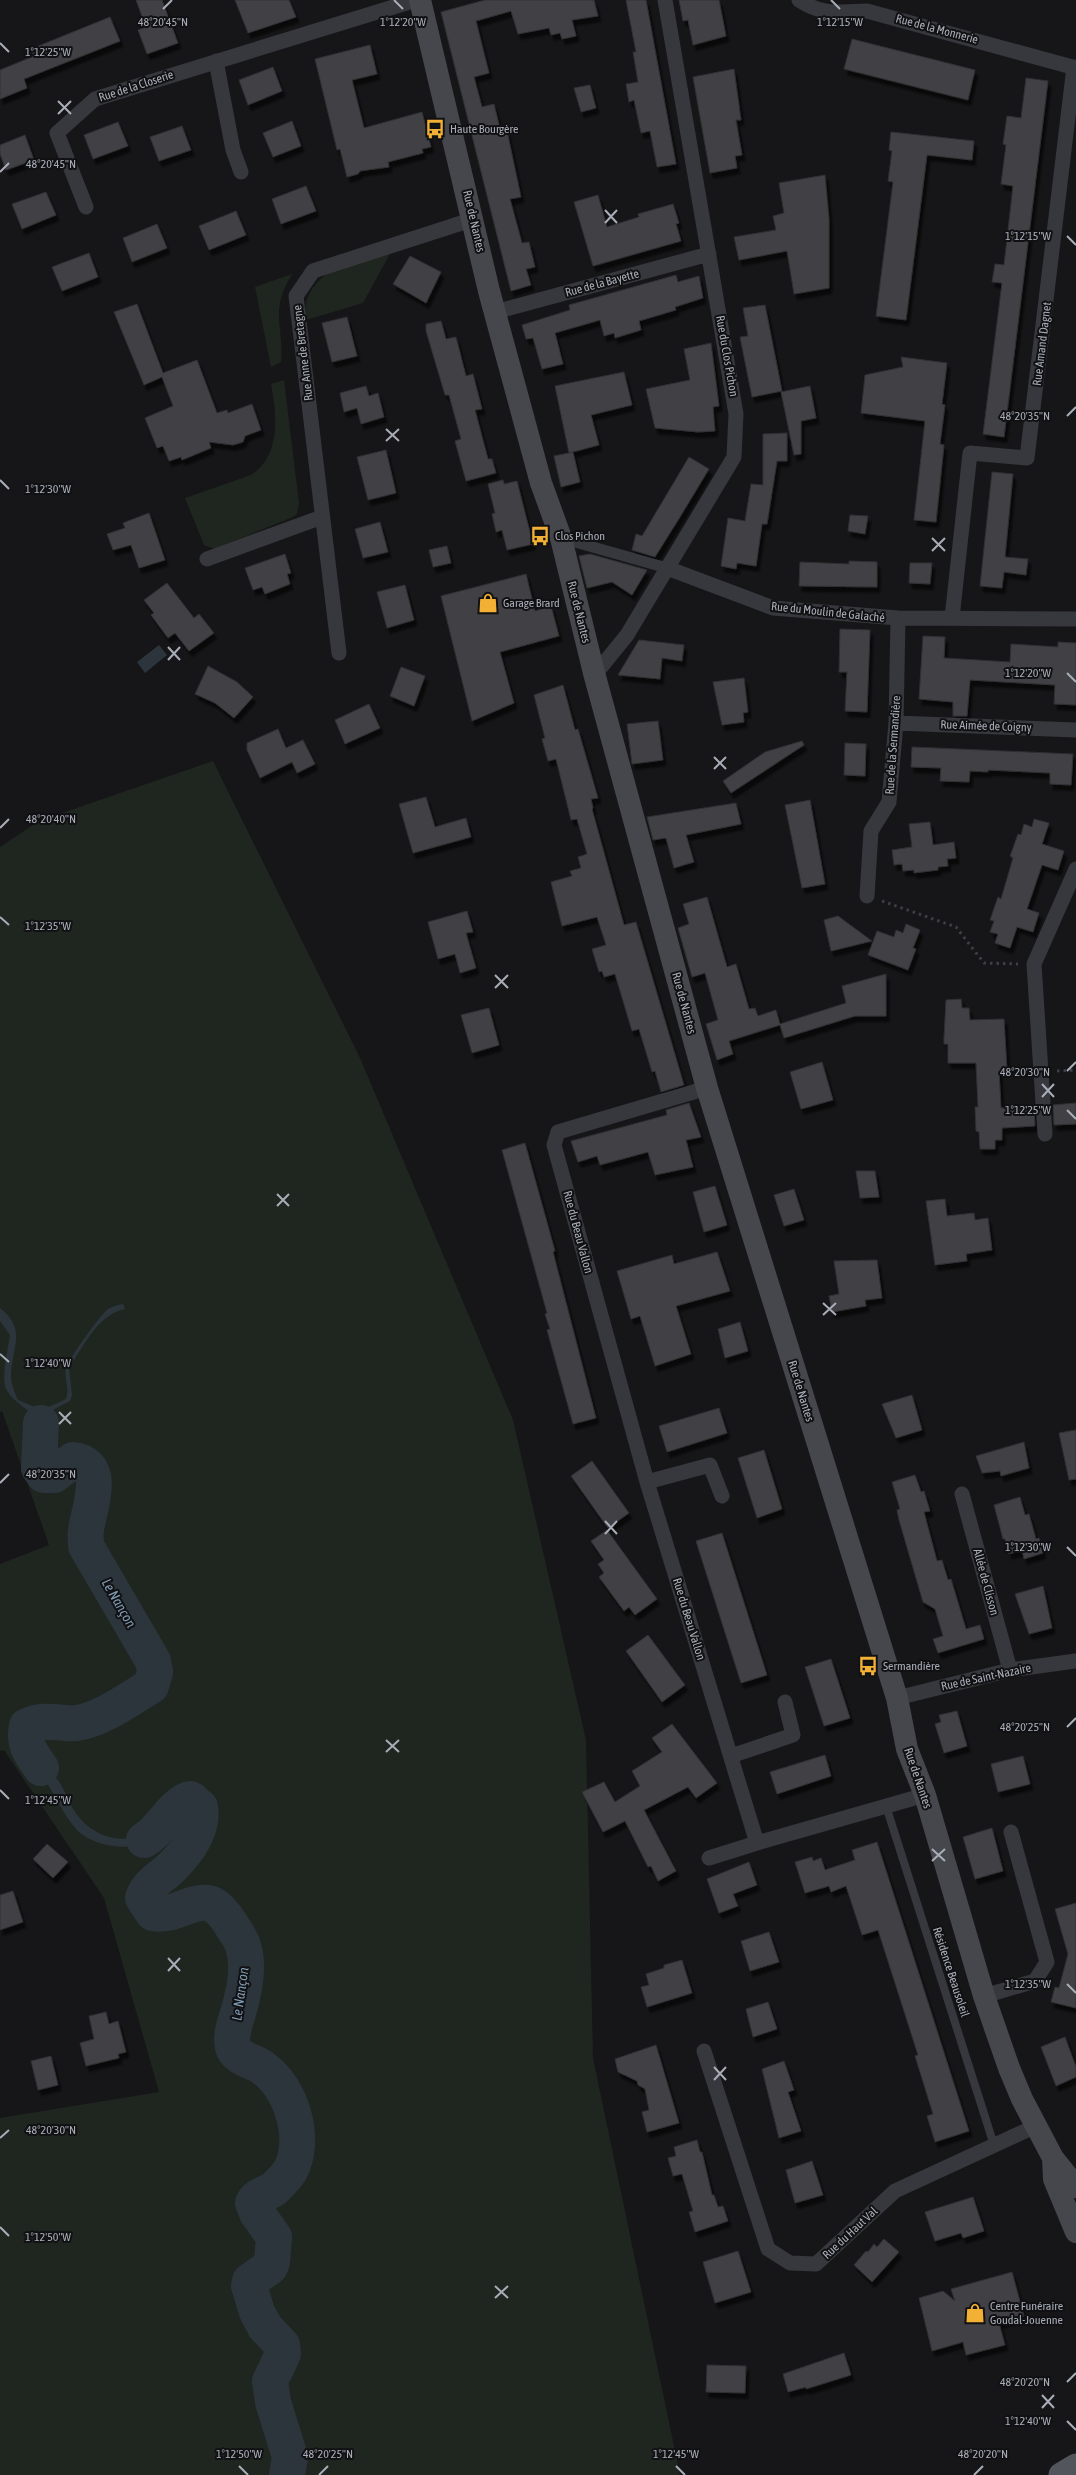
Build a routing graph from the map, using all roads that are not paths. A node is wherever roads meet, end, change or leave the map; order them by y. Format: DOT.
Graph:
graph roads {
  1 [pos="418,0"];
  2 [pos="665,0"];
  3 [pos="799,0"];
  4 [pos="216,61"];
  5 [pos="1075,68"];
  6 [pos="241,172"];
  7 [pos="86,207"];
  8 [pos="474,220"];
  9 [pos="709,254"];
  10 [pos="495,312"];
  11 [pos="322,517"];
  12 [pos="561,538"];
  13 [pos="207,558"];
  14 [pos="667,568"];
  15 [pos="898,618"];
  16 [pos="952,618"];
  17 [pos="1076,620"];
  18 [pos="339,653"];
  19 [pos="594,673"];
  20 [pos="896,723"];
  21 [pos="1076,730"];
  22 [pos="1076,869"];
  23 [pos="867,896"];
  24 [pos="707,1088"];
  25 [pos="1045,1134"];
  26 [pos="647,1482"];
  27 [pos="962,1494"];
  28 [pos="722,1496"];
  29 [pos="1076,1661"];
  30 [pos="1010,1670"];
  31 [pos="896,1698"];
  32 [pos="785,1702"];
  33 [pos="731,1756"];
  34 [pos="924,1794"];
  35 [pos="886,1806"];
  36 [pos="1011,1832"];
  37 [pos="757,1843"];
  38 [pos="709,1858"];
  39 [pos="984,1996"];
  40 [pos="704,2051"];
  41 [pos="1036,2126"];
  42 [pos="994,2145"];
  43 [pos="1053,2158"];
  44 [pos="1076,2188"];
  45 [pos="1076,2232"];
  46 [pos="1076,2466"];
  47 [pos="1061,2475"];
  1 -- 4 [label="street, Rue de la Closerie"];
  1 -- 8 [label="main road, Rue de Nantes"];
  2 -- 9 [label="street, Rue du Clos Pichon"];
  3 -- 5 [label="street, Rue de la Monnerie"];
  4 -- 6 [label="street"];
  4 -- 7 [label="street, Rue de la Closerie"];
  5 -- 16 [label="street, Rue Amand Dagnet"];
  8 -- 10 [label="main road, Rue de Nantes"];
  8 -- 11 [label="street, Rue Anne de Bretagne"];
  9 -- 10 [label="street, Rue de la Bayette"];
  9 -- 14 [label="street, Rue du Clos Pichon"];
  10 -- 12 [label="main road, Rue de Nantes"];
  11 -- 13 [label="street"];
  11 -- 18 [label="street, Rue Anne de Bretagne"];
  12 -- 14 [label="street, Rue du Moulin de Galaché"];
  12 -- 19 [label="main road, Rue de Nantes"];
  14 -- 15 [label="street, Rue du Moulin de Galaché"];
  14 -- 19 [label="street, Rue du Clos Pichon"];
  15 -- 16 [label="street, Rue du Moulin de Galaché"];
  15 -- 20 [label="street, Rue de la Sermandière"];
  16 -- 17 [label="street, Rue du Moulin de Galaché"];
  19 -- 24 [label="main road, Rue de Nantes"];
  20 -- 21 [label="street, Rue Aimée de Coigny"];
  20 -- 23 [label="street, Rue de la Sermandière"];
  22 -- 25 [label="street"];
  24 -- 26 [label="street, Rue du Beau Vallon"];
  24 -- 31 [label="main road, Rue de Nantes"];
  26 -- 28 [label="street"];
  26 -- 33 [label="street, Rue du Beau Vallon"];
  27 -- 30 [label="street, Allée de Clisson"];
  29 -- 30 [label="street, Rue de Saint-Nazaire"];
  30 -- 31 [label="street, Rue de Saint-Nazaire"];
  31 -- 34 [label="main road, Rue de Nantes"];
  32 -- 33 [label="street"];
  33 -- 37 [label="street, Rue du Beau Vallon"];
  34 -- 35 [label="street"];
  34 -- 39 [label="main road, Rue de Nantes"];
  35 -- 37 [label="street"];
  35 -- 42 [label="lane, Résidence Beausoleil"];
  36 -- 39 [label="street"];
  37 -- 38 [label="street"];
  39 -- 41 [label="main road, Rue de Nantes"];
  40 -- 42 [label="street, Rue du Haut Val"];
  41 -- 42 [label="street, Rue du Haut Val"];
  41 -- 43 [label="main road, Rue de Nantes"];
  43 -- 44 [label="main road, Rue de Nantes"];
  43 -- 45 [label="main road, Rue de Nantes"];
  46 -- 47 [label="main road"];
}
